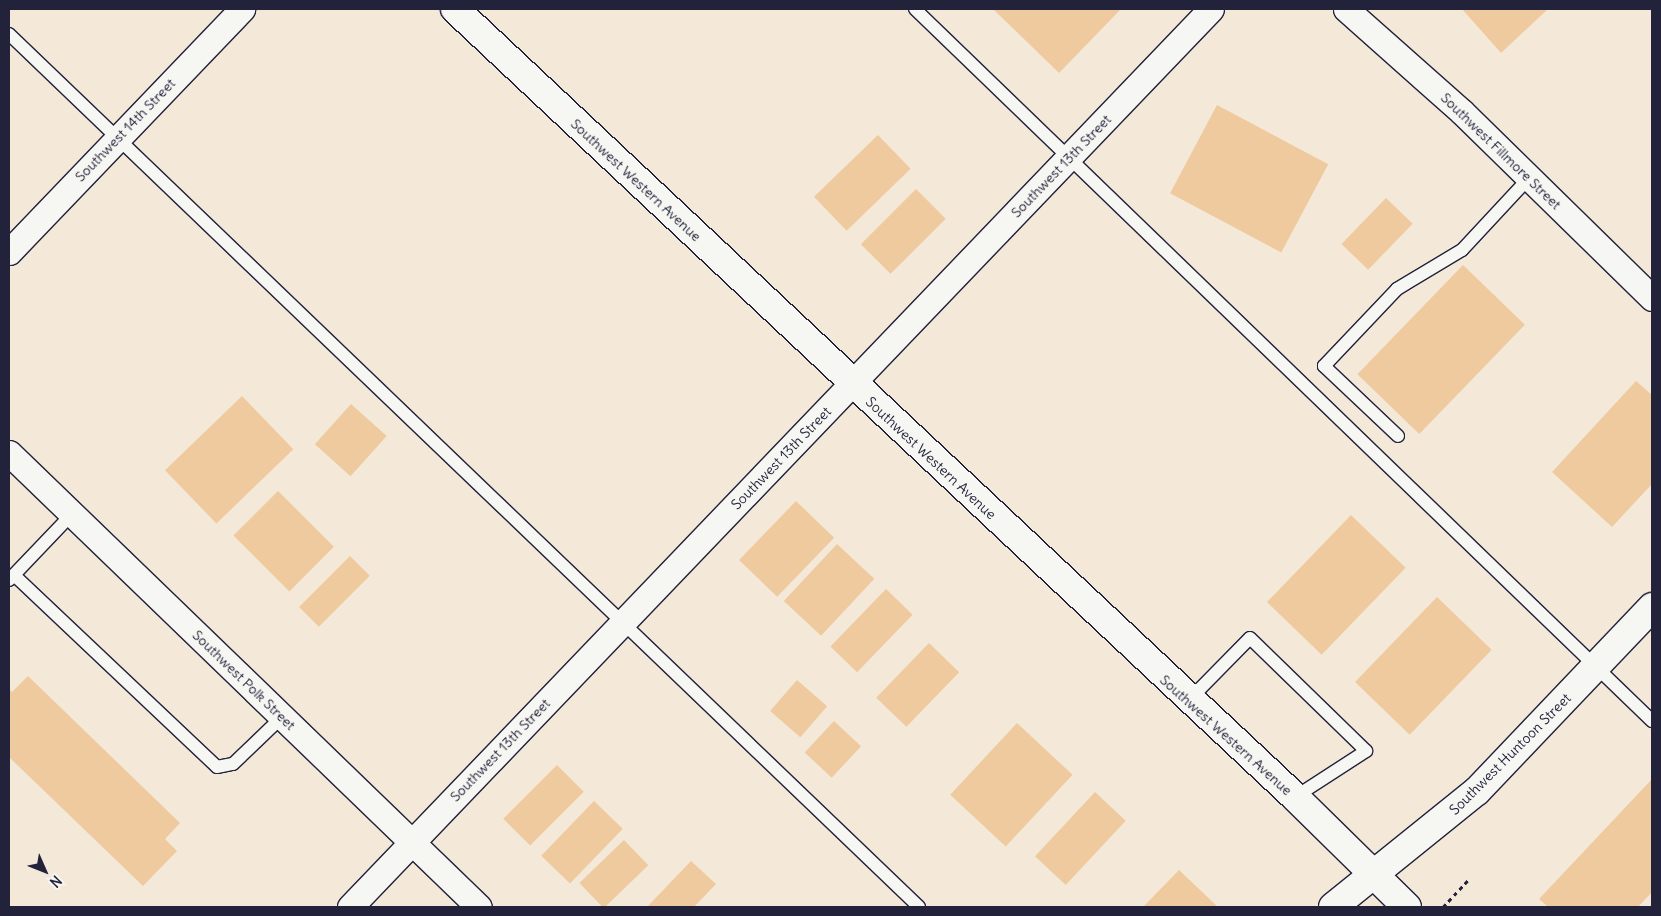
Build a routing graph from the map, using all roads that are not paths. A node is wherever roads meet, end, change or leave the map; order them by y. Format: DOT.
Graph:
graph roads {
  1 [pos="242,9"];
  2 [pos="454,9"];
  3 [pos="915,9"];
  4 [pos="1211,9"];
  5 [pos="1346,9"];
  6 [pos="9,34"];
  7 [pos="116,140"];
  8 [pos="1070,156"];
  9 [pos="1530,178"];
  10 [pos="9,252"];
  11 [pos="1652,298"];
  12 [pos="852,384"];
  13 [pos="1398,436"];
  14 [pos="9,453"];
  15 [pos="72,514"];
  16 [pos="11,577"];
  17 [pos="1652,607"];
  18 [pos="624,622"];
  19 [pos="1596,666"];
  20 [pos="1188,702"];
  21 [pos="282,717"];
  22 [pos="1652,721"];
  23 [pos="1295,797"];
  24 [pos="412,843"];
  25 [pos="1373,875"];
  26 [pos="350,907"];
  27 [pos="479,907"];
  28 [pos="919,907"];
  29 [pos="1333,907"];
  30 [pos="1406,907"];
  1 -- 7 [label="street, Southwest 14th Street"];
  2 -- 12 [label="street, Southwest Western Avenue"];
  3 -- 8 [label="lane"];
  4 -- 8 [label="street, Southwest 13th Street"];
  5 -- 9 [label="street, Southwest Fillmore Street"];
  6 -- 7 [label="lane"];
  7 -- 10 [label="street, Southwest 14th Street"];
  7 -- 18 [label="lane"];
  8 -- 12 [label="street, Southwest 13th Street"];
  8 -- 19 [label="lane"];
  9 -- 11 [label="street, Southwest Fillmore Street"];
  9 -- 13 [label="lane"];
  12 -- 18 [label="street, Southwest 13th Street"];
  12 -- 20 [label="street, Southwest Western Avenue"];
  14 -- 15 [label="street, Southwest Polk Street"];
  15 -- 16 [label="lane"];
  15 -- 21 [label="street, Southwest Polk Street"];
  16 -- 21 [label="lane"];
  17 -- 19 [label="street, Southwest Huntoon Street"];
  18 -- 24 [label="street, Southwest 13th Street"];
  18 -- 28 [label="lane"];
  19 -- 22 [label="lane"];
  19 -- 25 [label="street, Southwest Huntoon Street"];
  20 -- 23 [label="street, Southwest Western Avenue"];
  20 -- 23 [label="lane"];
  21 -- 24 [label="street, Southwest Polk Street"];
  23 -- 25 [label="street, Southwest Western Avenue"];
  24 -- 26 [label="street, Southwest 13th Street"];
  24 -- 27 [label="street, Southwest Polk Street"];
  25 -- 29 [label="street, Southwest Huntoon Street"];
  25 -- 30 [label="street, Southwest Western Avenue"];
}
